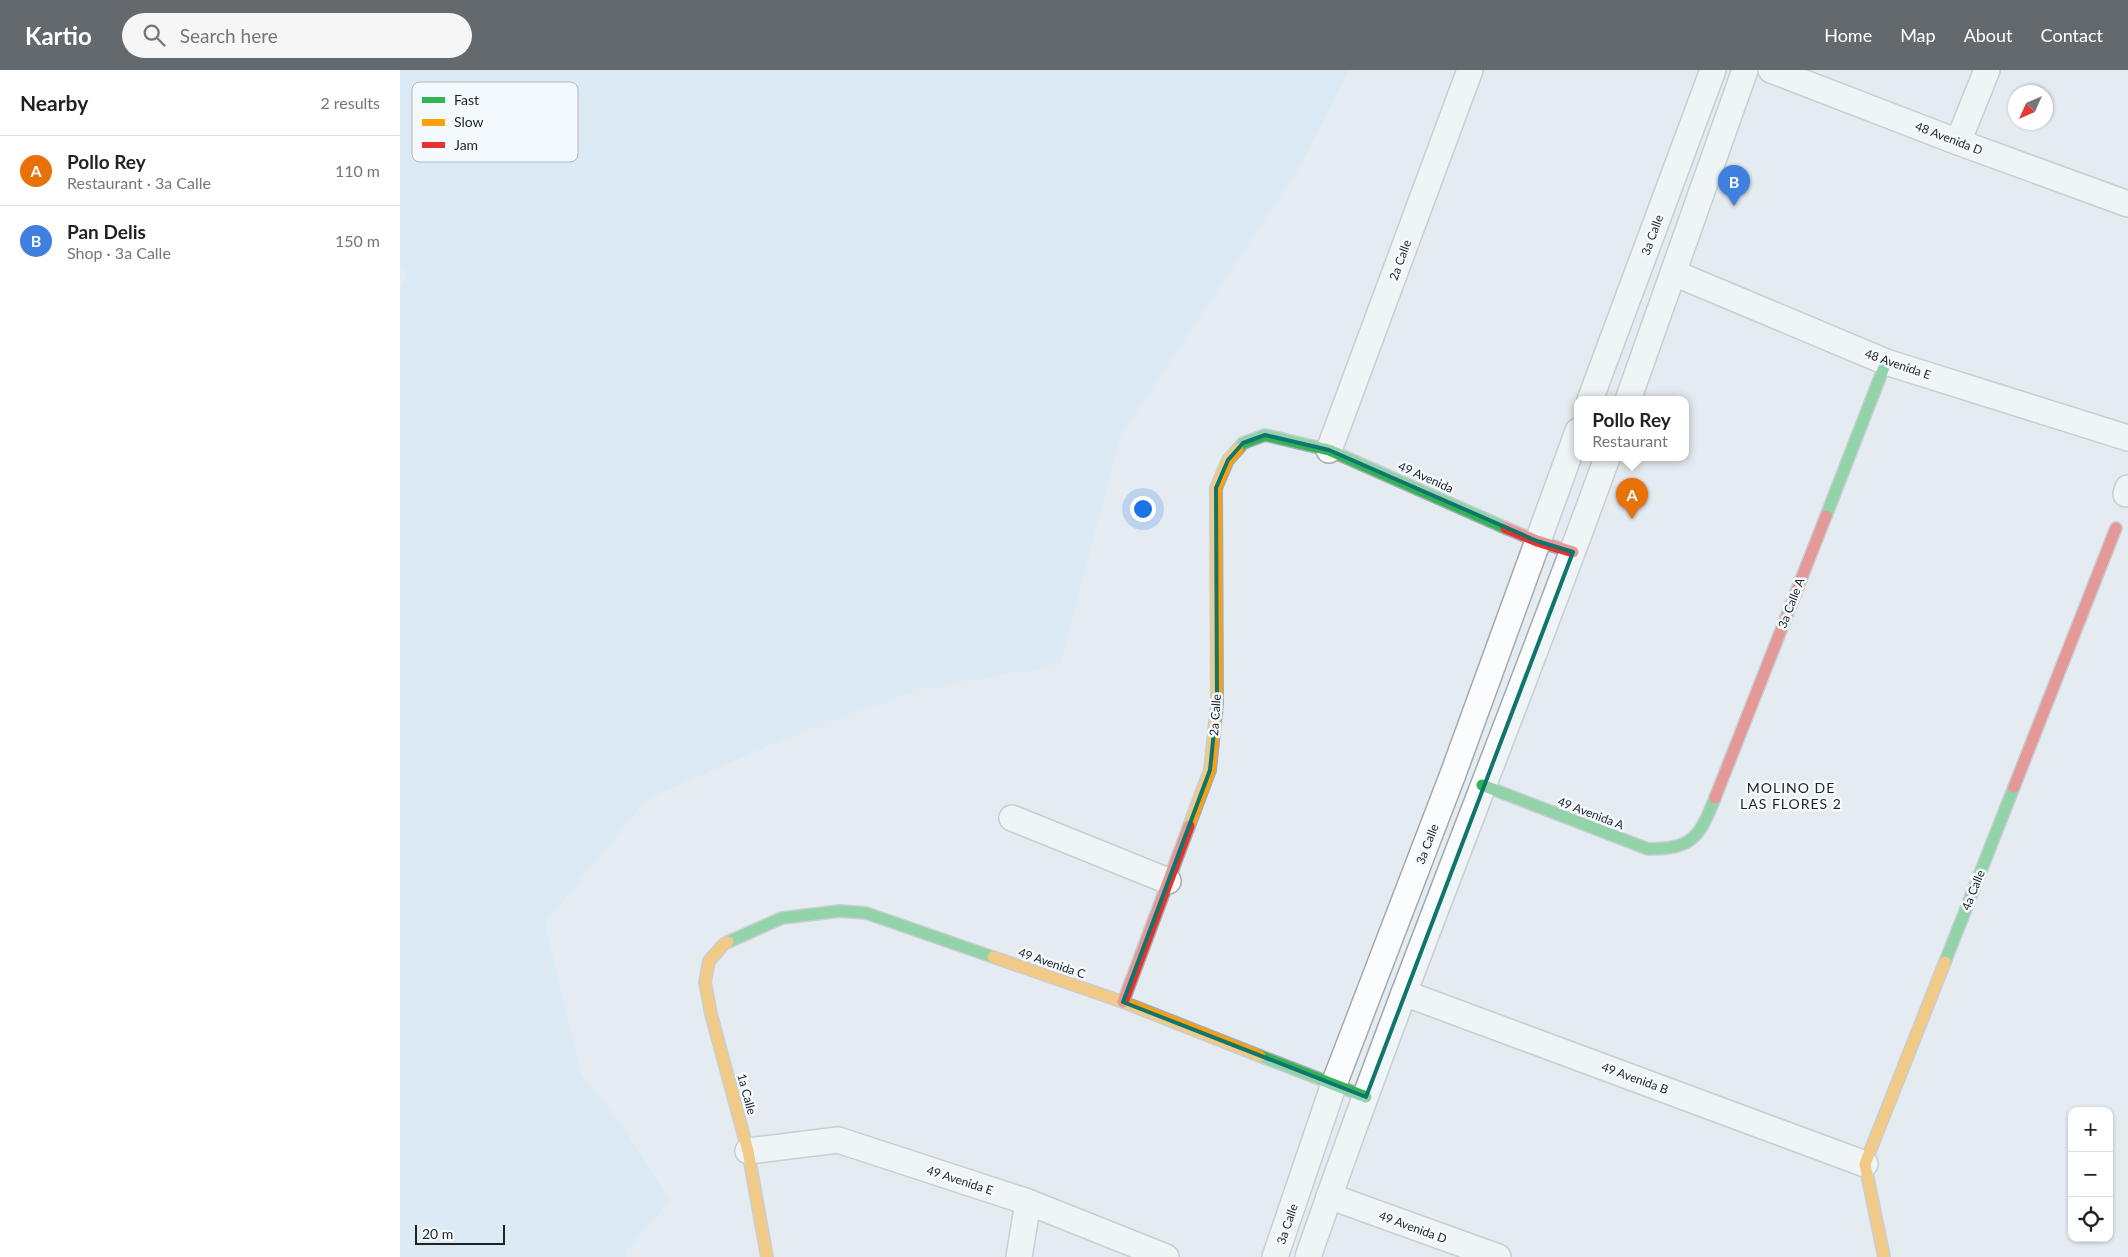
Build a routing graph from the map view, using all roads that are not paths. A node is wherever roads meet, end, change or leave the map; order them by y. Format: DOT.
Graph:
graph roads {
  1 [pos="1470,70"];
  2 [pos="1712,70"];
  3 [pos="1745,70"];
  4 [pos="1771,70"];
  5 [pos="1987,70"];
  6 [pos="1958,142"];
  7 [pos="2128,204"];
  8 [pos="1674,273"];
  9 [pos="1886,362"];
  10 [pos="1591,396"];
  11 [pos="1629,396"];
  12 [pos="1265,435"];
  13 [pos="2128,438"];
  14 [pos="1574,442"];
  15 [pos="1330,450"];
  16 [pos="1606,461"];
  17 [pos="2116,528"];
  18 [pos="1537,541"];
  19 [pos="1573,552"];
  20 [pos="1482,786"];
  21 [pos="1012,818"];
  22 [pos="1692,842"];
  23 [pos="1168,881"];
  24 [pos="724,944"];
  25 [pos="1404,993"];
  26 [pos="1123,1002"];
  27 [pos="1334,1084"];
  28 [pos="1366,1097"];
  29 [pos="748,1151"];
  30 [pos="1865,1164"];
  31 [pos="1329,1196"];
  32 [pos="1028,1202"];
  33 [pos="767,1257"];
  34 [pos="1019,1257"];
  35 [pos="1166,1257"];
  36 [pos="1275,1257"];
  37 [pos="1308,1257"];
  38 [pos="1498,1257"];
  39 [pos="1884,1257"];
  1 -- 15 [label="street, 2a Calle"];
  2 -- 10 [label="street, 3a Calle"];
  3 -- 8 [label="street"];
  4 -- 6 [label="street, 48 Avenida D"];
  5 -- 6 [label="street"];
  6 -- 7 [label="street, 48 Avenida D"];
  8 -- 9 [label="street, 48 Avenida E"];
  8 -- 11 [label="street"];
  9 -- 13 [label="street, 48 Avenida E"];
  9 -- 22 [label="street, 3a Calle A"];
  12 -- 15 [label="street, 49 Avenida"];
  12 -- 23 [label="street, 2a Calle"];
  14 -- 18 [label="street, 3a Calle"];
  15 -- 18 [label="street, 49 Avenida"];
  16 -- 19 [label="street"];
  17 -- 30 [label="street, 4a Calle"];
  18 -- 19 [label="street, 49 Avenida"];
  18 -- 27 [label="street, 3a Calle"];
  19 -- 20 [label="street"];
  20 -- 22 [label="street, 49 Avenida A"];
  20 -- 25 [label="street"];
  21 -- 23 [label="street"];
  23 -- 26 [label="street, 2a Calle"];
  24 -- 26 [label="street, 49 Avenida C"];
  24 -- 29 [label="street, 1a Calle"];
  25 -- 28 [label="street"];
  25 -- 30 [label="street, 49 Avenida B"];
  26 -- 27 [label="street, 49 Avenida C"];
  27 -- 28 [label="street, 49 Avenida C"];
  27 -- 36 [label="street, 3a Calle"];
  28 -- 31 [label="street"];
  29 -- 32 [label="street, 49 Avenida E"];
  29 -- 33 [label="street, 1a Calle"];
  30 -- 39 [label="street"];
  31 -- 37 [label="street"];
  31 -- 38 [label="street, 49 Avenida D"];
  32 -- 34 [label="street"];
  32 -- 35 [label="street, 49 Avenida E"];
}
